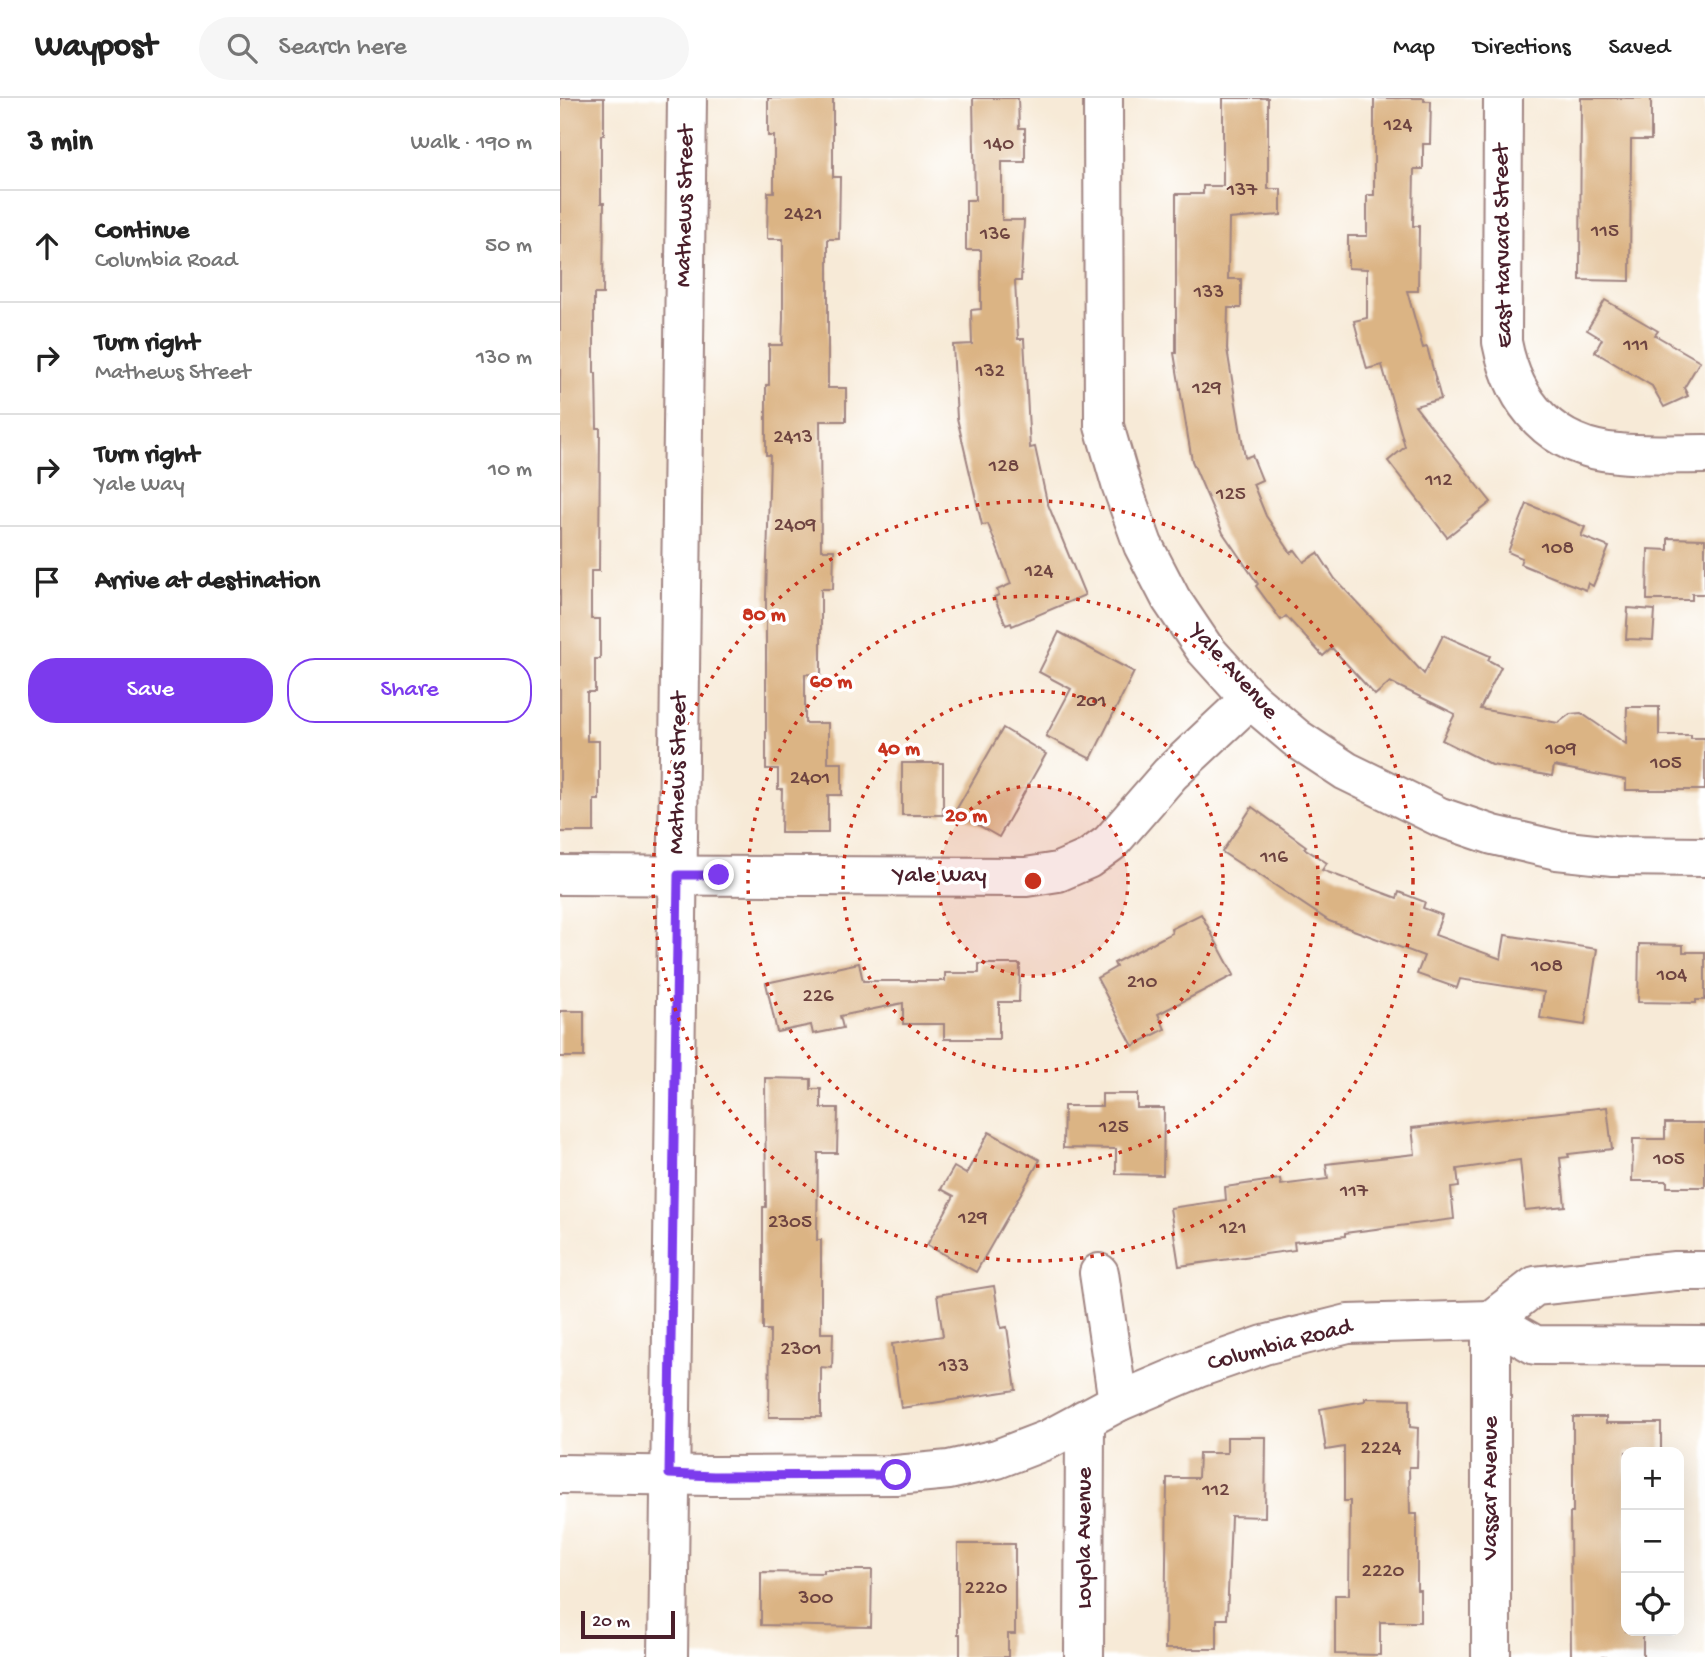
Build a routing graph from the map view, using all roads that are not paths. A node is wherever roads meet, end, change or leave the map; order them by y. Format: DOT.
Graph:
graph roads {
  1 [pos="687,98"];
  2 [pos="1103,98"];
  3 [pos="1503,98"];
  4 [pos="1705,454"];
  5 [pos="1250,699"];
  6 [pos="1705,857"];
  7 [pos="560,875"];
  8 [pos="678,875"];
  9 [pos="1705,1271"];
  10 [pos="1099,1273"];
  11 [pos="1491,1320"];
  12 [pos="1705,1346"];
  13 [pos="1102,1411"];
  14 [pos="560,1474"];
  15 [pos="669,1474"];
  16 [pos="668,1657"];
  17 [pos="1084,1657"];
  18 [pos="1491,1657"];
  1 -- 8 [label="street, Mathews Street"];
  2 -- 5 [label="street, Yale Avenue"];
  3 -- 4 [label="street, East Harvard Street"];
  5 -- 6 [label="street, Yale Avenue"];
  5 -- 8 [label="street, Yale Way"];
  7 -- 8 [label="street, Yale Way"];
  8 -- 15 [label="street, Mathews Street"];
  9 -- 11 [label="street"];
  10 -- 13 [label="street"];
  11 -- 12 [label="street"];
  11 -- 13 [label="street, Columbia Road"];
  11 -- 18 [label="street, Vassar Avenue"];
  13 -- 15 [label="street, Columbia Road"];
  13 -- 17 [label="street, Loyola Avenue"];
  14 -- 15 [label="street, Columbia Road"];
  15 -- 16 [label="street, Mathews Street"];
}
